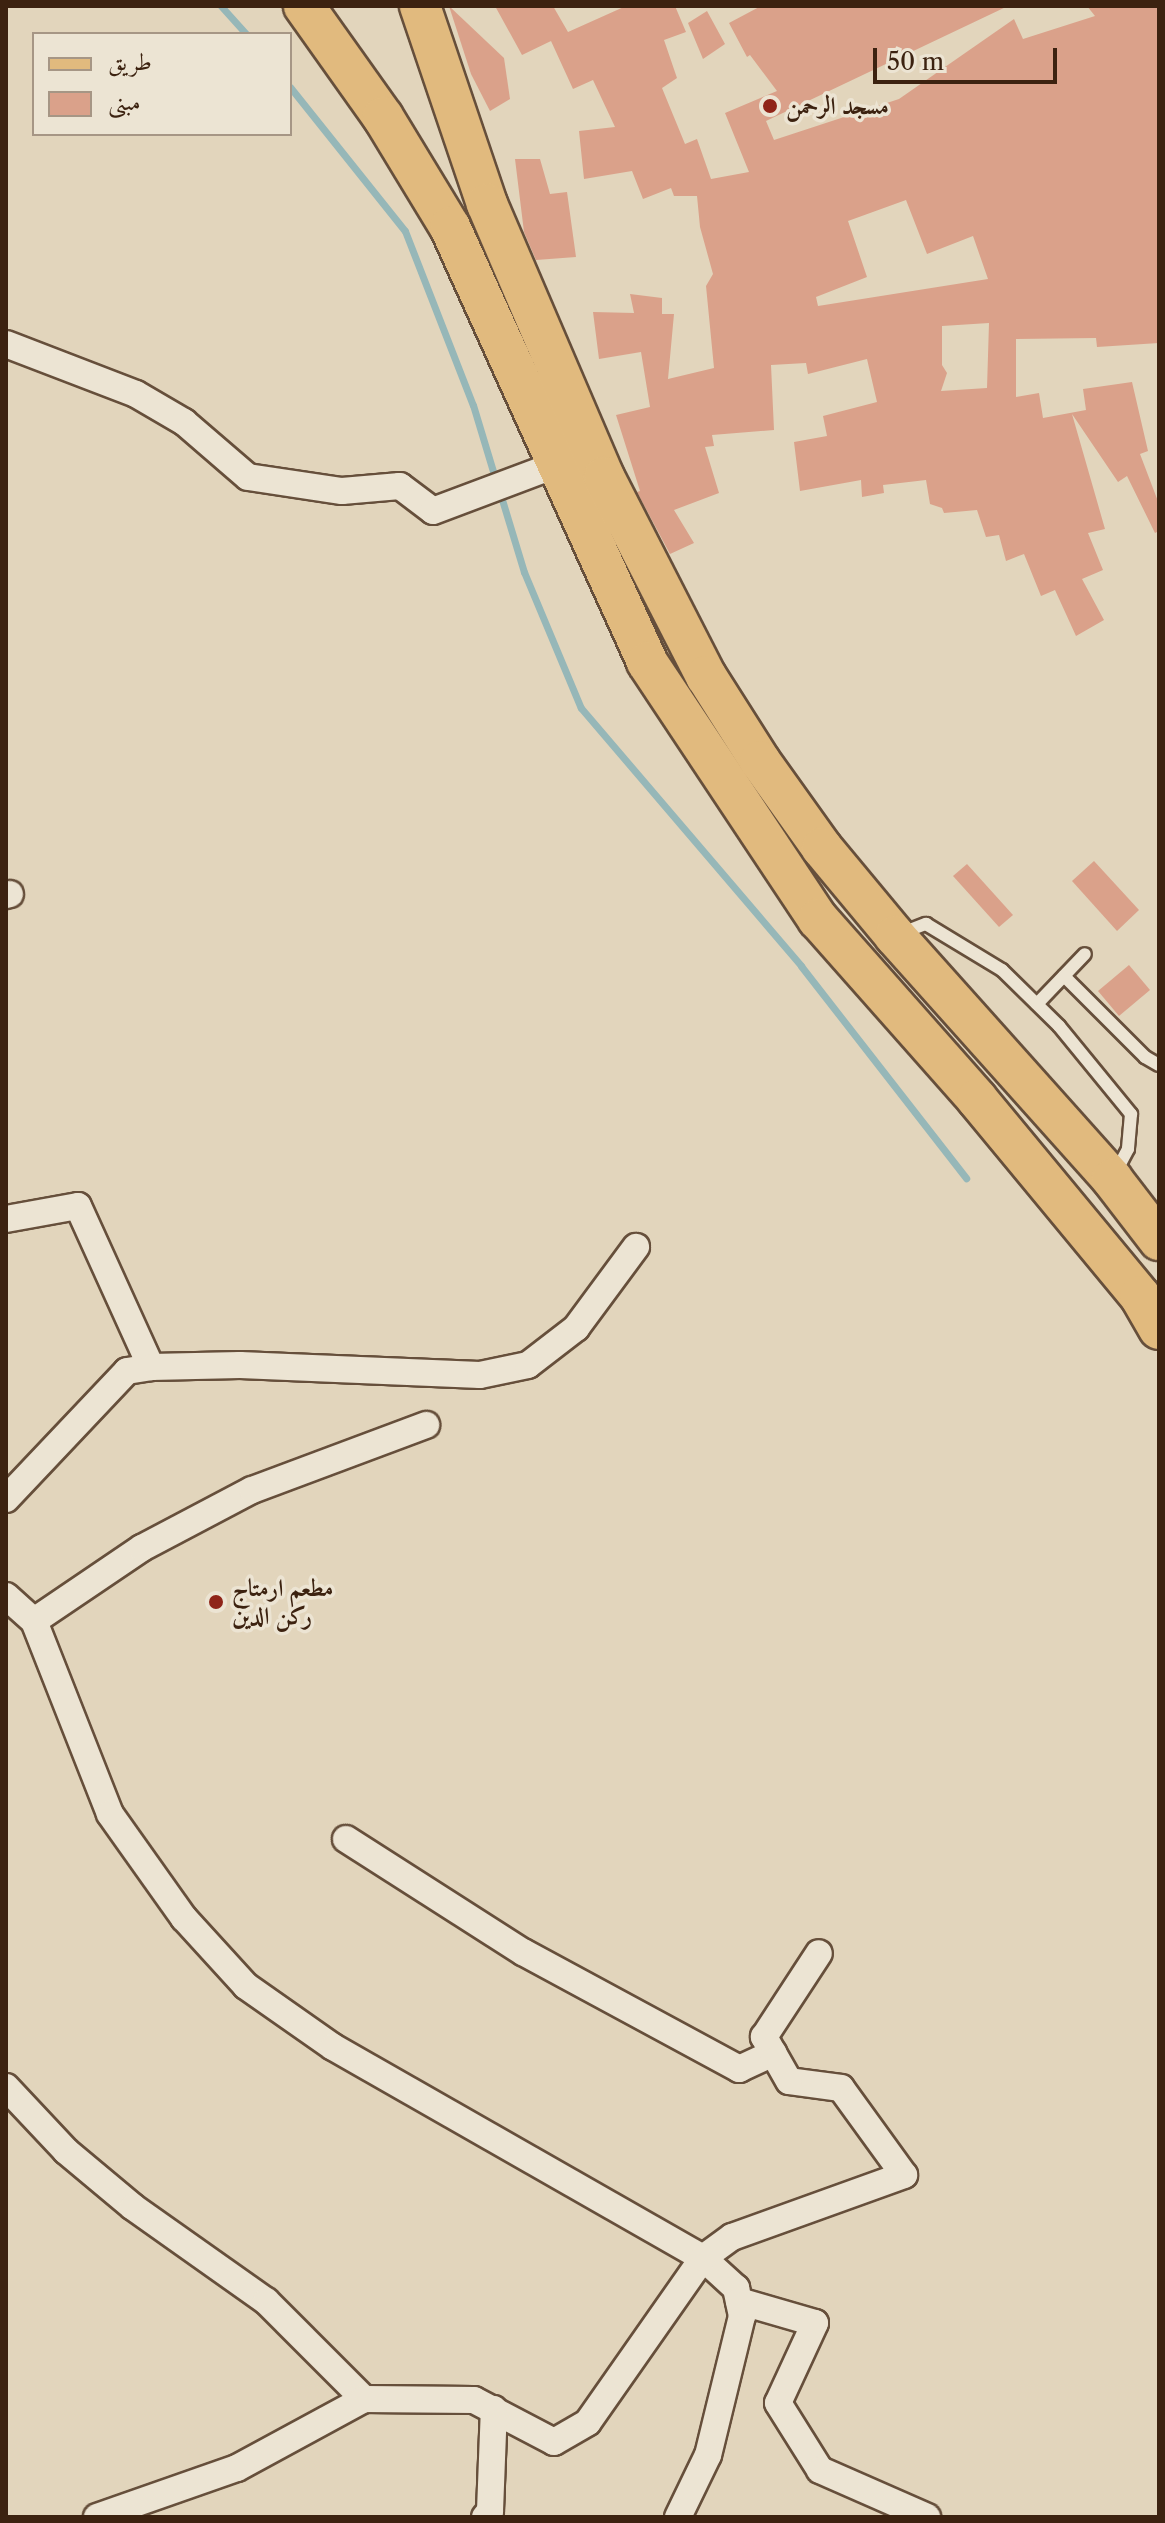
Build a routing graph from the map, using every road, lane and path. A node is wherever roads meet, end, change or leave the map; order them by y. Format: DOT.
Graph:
graph roads {
  1 [pos="304,6"];
  2 [pos="420,6"];
  3 [pos="6,344"];
  4 [pos="558,464"];
  5 [pos="895,936"];
  6 [pos="1085,954"];
  7 [pos="1064,976"];
  8 [pos="1037,1004"];
  9 [pos="1159,1065"];
  10 [pos="1112,1179"];
  11 [pos="6,1219"];
  12 [pos="1156,1230"];
  13 [pos="636,1247"];
  14 [pos="1159,1329"];
  15 [pos="151,1367"];
  16 [pos="426,1425"];
  17 [pos="6,1499"];
  18 [pos="6,1596"];
  19 [pos="34,1621"];
  20 [pos="346,1839"];
  21 [pos="819,1953"];
  22 [pos="774,2053"];
  23 [pos="6,2087"];
  24 [pos="703,2258"];
  25 [pos="739,2301"];
  26 [pos="364,2399"];
  27 [pos="494,2409"];
  28 [pos="97,2517"];
  29 [pos="485,2517"];
  30 [pos="678,2517"];
  31 [pos="927,2517"];
  1 -- 4 [label="main road"];
  2 -- 5 [label="main road"];
  3 -- 4 [label="street"];
  4 -- 14 [label="main road"];
  5 -- 8 [label="lane"];
  5 -- 10 [label="main road"];
  6 -- 7 [label="lane"];
  7 -- 8 [label="lane"];
  7 -- 9 [label="lane"];
  8 -- 10 [label="lane"];
  10 -- 12 [label="main road"];
  11 -- 15 [label="street"];
  13 -- 15 [label="street"];
  15 -- 17 [label="street"];
  16 -- 19 [label="street"];
  18 -- 19 [label="street"];
  19 -- 24 [label="street"];
  20 -- 22 [label="street"];
  21 -- 22 [label="street"];
  22 -- 24 [label="street"];
  23 -- 26 [label="street"];
  24 -- 25 [label="street"];
  24 -- 27 [label="street"];
  25 -- 30 [label="street"];
  25 -- 31 [label="street"];
  26 -- 27 [label="street"];
  26 -- 28 [label="street"];
  27 -- 29 [label="street"];
}
